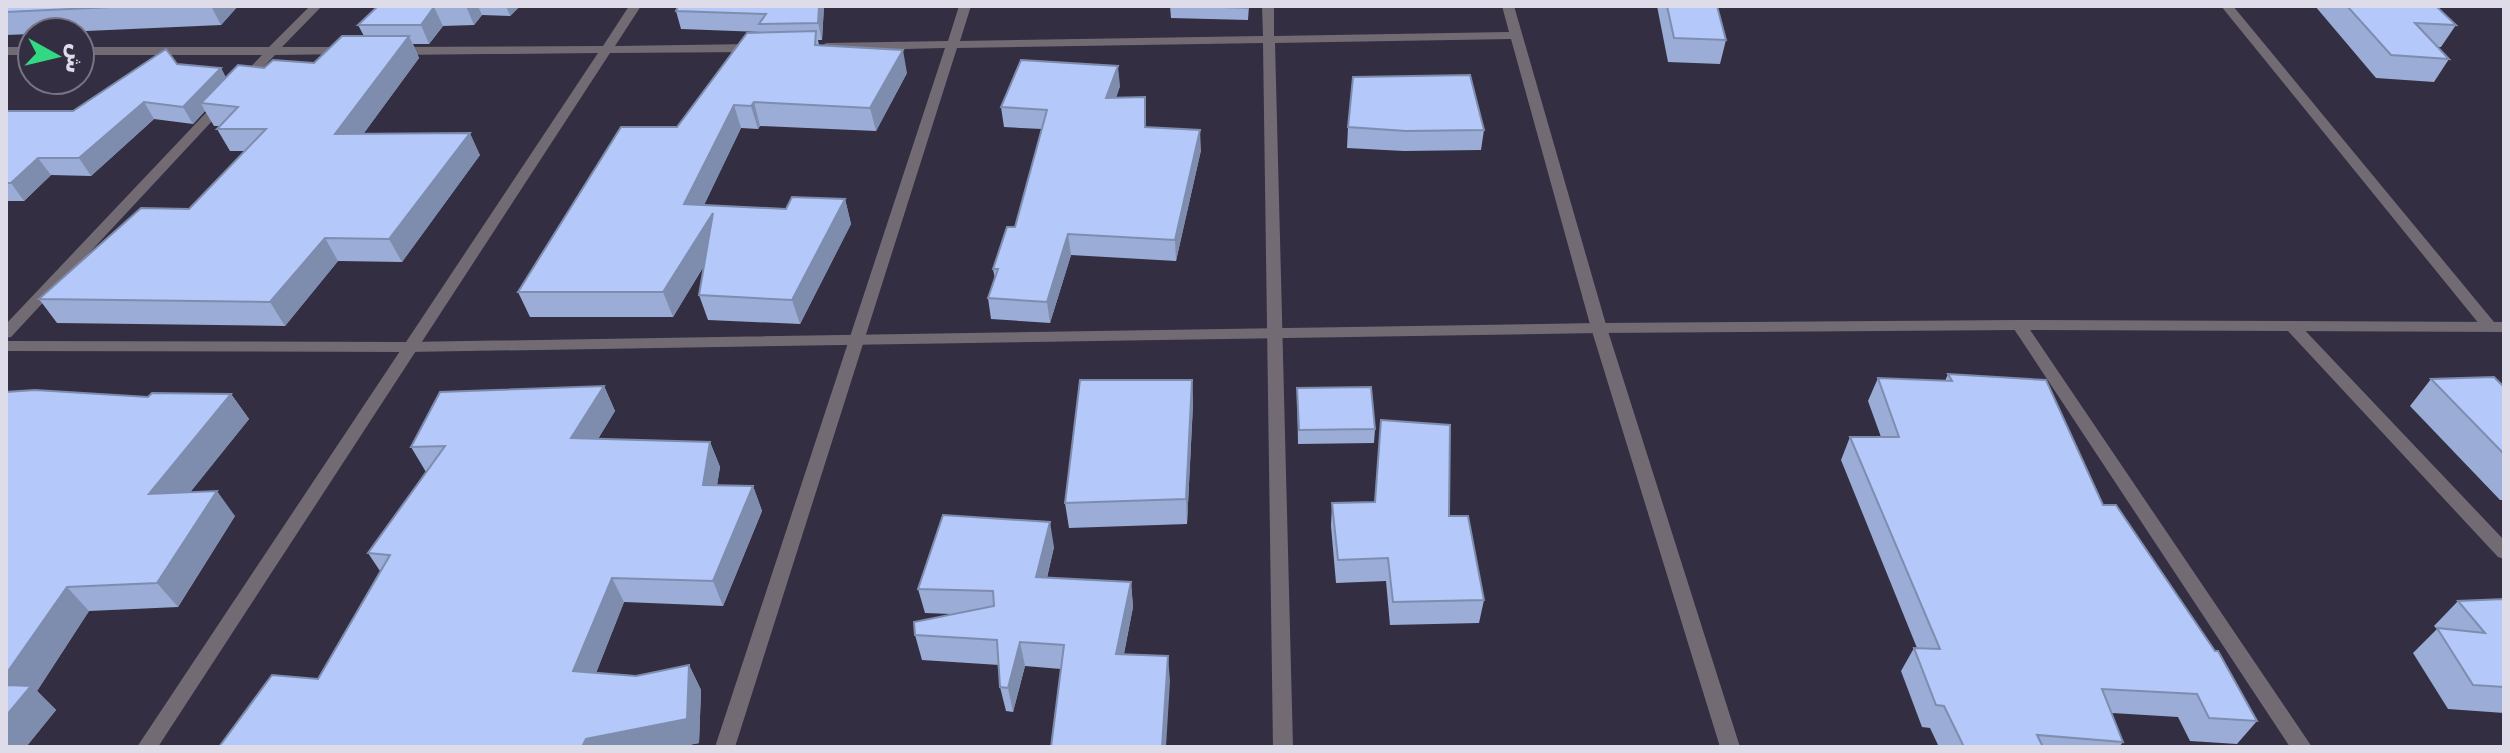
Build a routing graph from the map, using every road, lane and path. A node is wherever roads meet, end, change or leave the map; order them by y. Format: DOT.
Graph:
graph roads {
  1 [pos="316,6"];
  2 [pos="635,6"];
  3 [pos="965,6"];
  4 [pos="1268,6"];
  5 [pos="1508,6"];
  6 [pos="2227,6"];
  7 [pos="1516,35"];
  8 [pos="1268,40"];
  9 [pos="954,44"];
  10 [pos="812,47"];
  11 [pos="764,48"];
  12 [pos="96,51"];
  13 [pos="366,51"];
  14 [pos="382,51"];
  15 [pos="606,51"];
  16 [pos="271,52"];
  17 [pos="2019,325"];
  18 [pos="2292,326"];
  19 [pos="2497,327"];
  20 [pos="1599,328"];
  21 [pos="1273,332"];
  22 [pos="6,333"];
  23 [pos="855,340"];
  24 [pos="6,346"];
  25 [pos="408,347"];
  26 [pos="2504,552"];
  27 [pos="147,747"];
  28 [pos="725,747"];
  29 [pos="1283,747"];
  30 [pos="1730,747"];
  31 [pos="2302,747"];
  1 -- 16 [label="street"];
  2 -- 15 [label="street"];
  3 -- 9 [label="street"];
  4 -- 8 [label="street"];
  5 -- 7 [label="street"];
  6 -- 19 [label="street"];
  7 -- 8 [label="street"];
  7 -- 20 [label="street"];
  8 -- 9 [label="street"];
  8 -- 21 [label="street"];
  9 -- 10 [label="street"];
  9 -- 23 [label="street"];
  11 -- 15 [label="street"];
  12 -- 16 [label="street"];
  13 -- 16 [label="street"];
  14 -- 15 [label="street"];
  15 -- 25 [label="street"];
  16 -- 22 [label="street"];
  17 -- 18 [label="street"];
  17 -- 20 [label="street"];
  17 -- 31 [label="street"];
  18 -- 19 [label="street"];
  18 -- 26 [label="street"];
  20 -- 21 [label="street"];
  20 -- 30 [label="street"];
  21 -- 23 [label="street"];
  21 -- 29 [label="street"];
  23 -- 25 [label="street"];
  23 -- 28 [label="street"];
  24 -- 25 [label="street"];
  25 -- 27 [label="street"];
}
